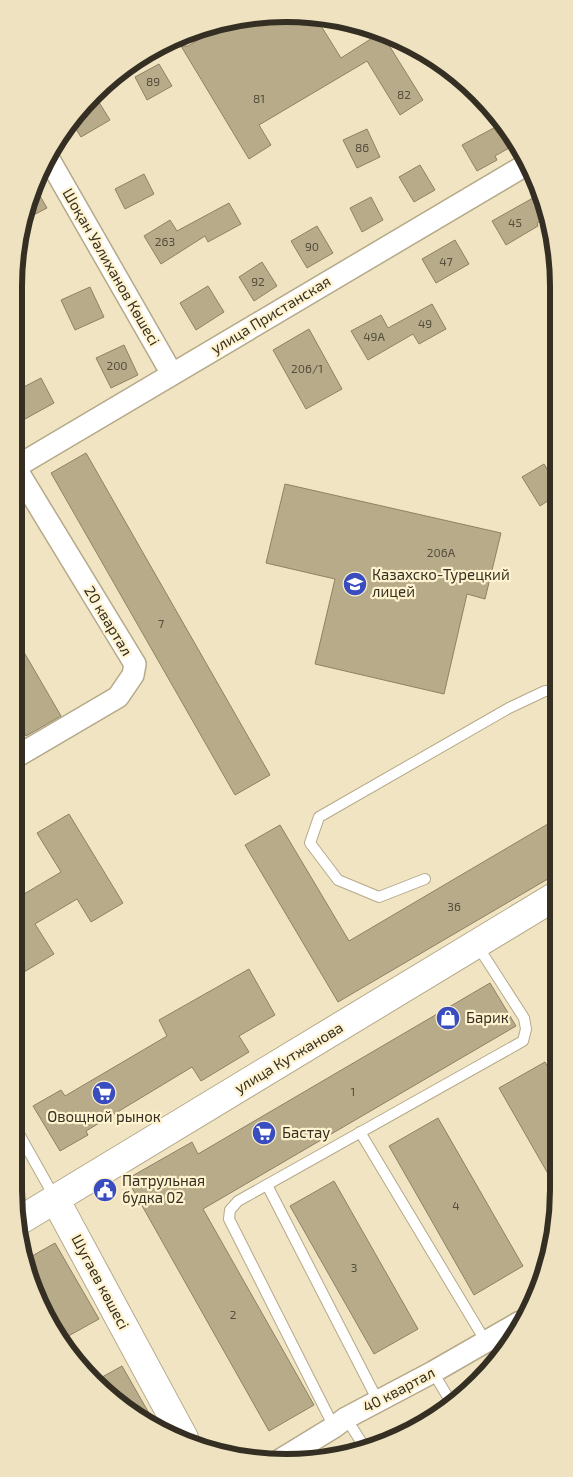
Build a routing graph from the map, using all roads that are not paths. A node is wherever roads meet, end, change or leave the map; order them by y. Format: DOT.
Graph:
graph roads {
  1 [pos="52,165"];
  2 [pos="522,167"];
  3 [pos="172,374"];
  4 [pos="22,464"];
  5 [pos="22,479"];
  6 [pos="550,691"];
  7 [pos="22,753"];
  8 [pos="425,879"];
  9 [pos="550,899"];
  10 [pos="476,944"];
  11 [pos="360,1132"];
  12 [pos="22,1140"];
  13 [pos="267,1185"];
  14 [pos="55,1199"];
  15 [pos="24,1218"];
  16 [pos="512,1327"];
  17 [pos="486,1342"];
  18 [pos="433,1372"];
  19 [pos="449,1399"];
  20 [pos="378,1401"];
  21 [pos="340,1423"];
  22 [pos="181,1432"];
  23 [pos="361,1444"];
  24 [pos="290,1454"];
  1 -- 3 [label="street, Шоқан Уәлиханов Көшесі"];
  2 -- 3 [label="street, улица Пристанская"];
  3 -- 4 [label="street, улица Пристанская"];
  5 -- 7 [label="street, 20 квартал"];
  6 -- 8 [label="lane"];
  9 -- 10 [label="street, улица Кутжанова"];
  10 -- 11 [label="lane"];
  10 -- 14 [label="street, улица Кутжанова"];
  11 -- 13 [label="lane"];
  11 -- 17 [label="lane"];
  12 -- 14 [label="lane, Шугаев көшесі"];
  13 -- 20 [label="lane"];
  13 -- 21 [label="lane"];
  14 -- 15 [label="street, улица Кутжанова"];
  14 -- 22 [label="street, Шугаев көшесі"];
  16 -- 17 [label="street, 40 квартал"];
  17 -- 18 [label="street, 40 квартал"];
  18 -- 19 [label="lane"];
  18 -- 20 [label="street, 40 квартал"];
  20 -- 21 [label="street, 40 квартал"];
  21 -- 23 [label="lane"];
  21 -- 24 [label="street, 40 квартал"];
}
